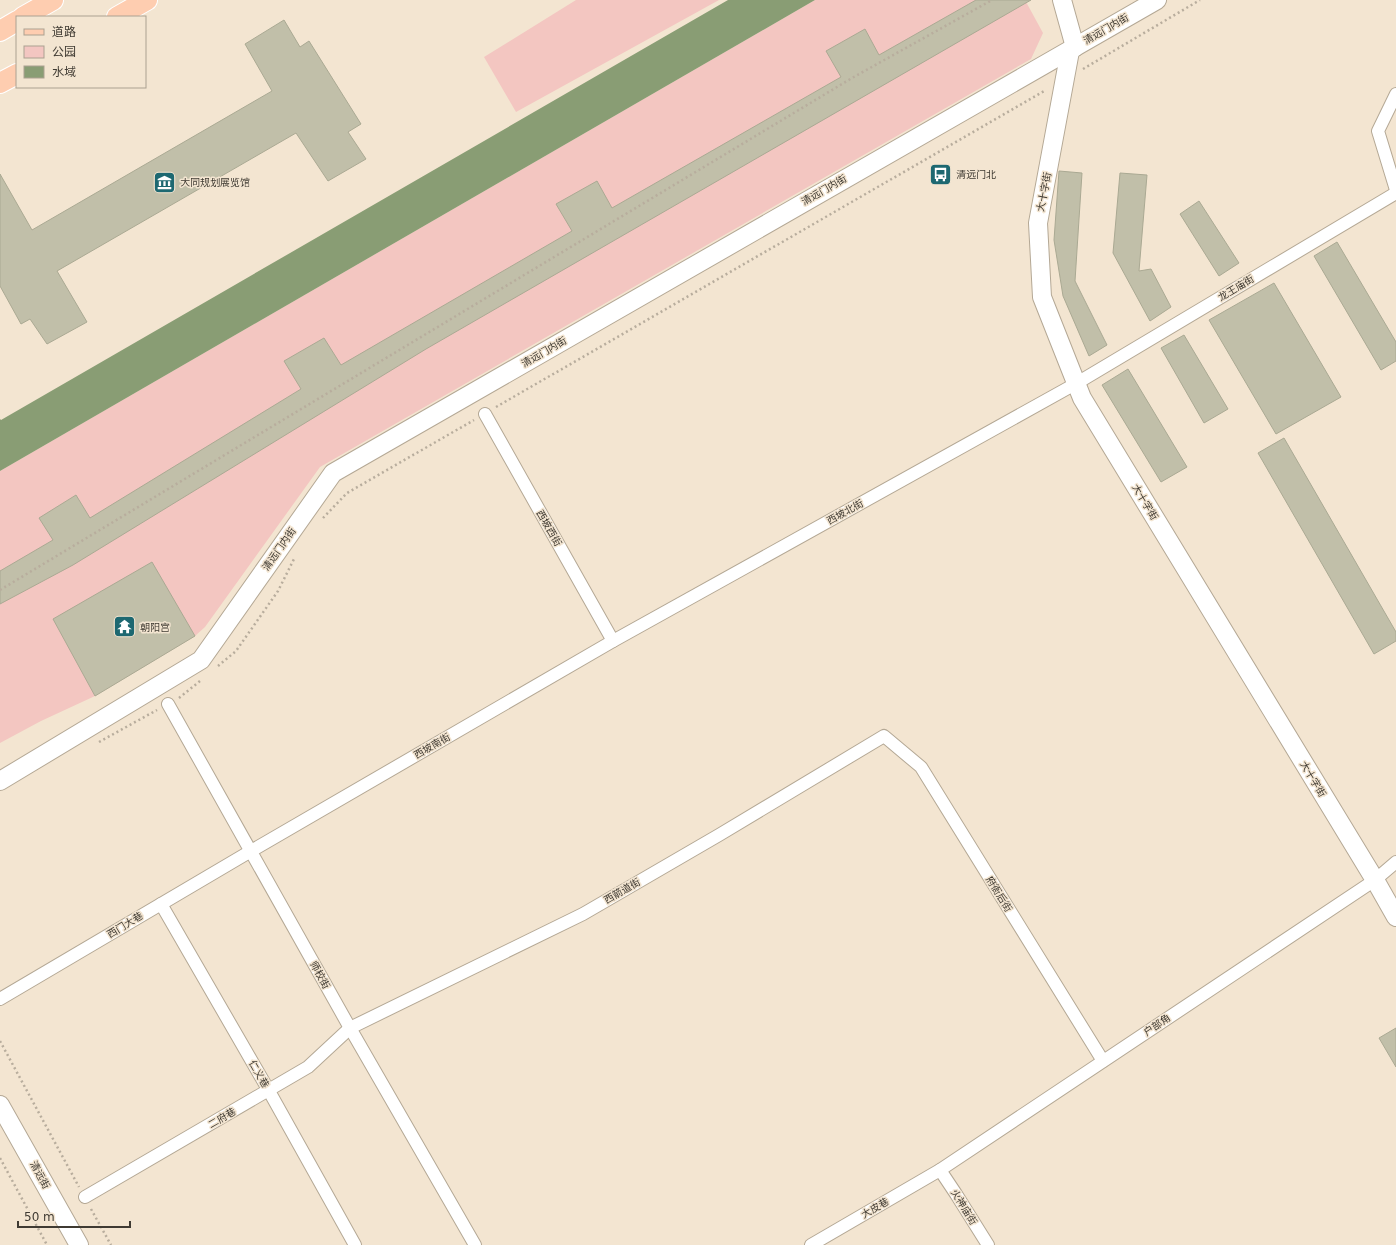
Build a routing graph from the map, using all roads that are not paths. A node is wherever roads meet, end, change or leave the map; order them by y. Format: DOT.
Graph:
graph roads {
  1 [pos="53,0"];
  2 [pos="147,0"];
  3 [pos="1062,0"];
  4 [pos="1157,0"];
  5 [pos="26,16"];
  6 [pos="119,16"];
  7 [pos="16,22"];
  8 [pos="0,30"];
  9 [pos="1075,47"];
  10 [pos="16,75"];
  11 [pos="0,83"];
  12 [pos="1396,94"];
  13 [pos="1396,190"];
  14 [pos="1396,193"];
  15 [pos="1077,384"];
  16 [pos="485,414"];
  17 [pos="614,641"];
  18 [pos="168,704"];
  19 [pos="884,736"];
  20 [pos="0,781"];
  21 [pos="251,851"];
  22 [pos="1396,862"];
  23 [pos="1375,880"];
  24 [pos="161,904"];
  25 [pos="1396,917"];
  26 [pos="0,1000"];
  27 [pos="350,1028"];
  28 [pos="1103,1061"];
  29 [pos="269,1091"];
  30 [pos="0,1105"];
  31 [pos="940,1170"];
  32 [pos="85,1197"];
  33 [pos="79,1245"];
  34 [pos="355,1245"];
  35 [pos="475,1245"];
  36 [pos="811,1245"];
  37 [pos="988,1245"];
  1 -- 5 [label="main road"];
  2 -- 6 [label="main road"];
  3 -- 9 [label="main road"];
  4 -- 9 [label="main road, 清远门内街"];
  7 -- 8 [label="main road"];
  9 -- 15 [label="main road, 大十字街"];
  9 -- 20 [label="main road, 清远门内街"];
  10 -- 11 [label="main road"];
  12 -- 13 [label="street"];
  14 -- 15 [label="street, 龙王庙街"];
  15 -- 17 [label="street, 西坡北街"];
  15 -- 23 [label="main road, 大十字街"];
  16 -- 17 [label="street, 西坡西街"];
  17 -- 21 [label="street, 西坡南街"];
  18 -- 21 [label="street, 师校街"];
  19 -- 27 [label="street, 西箭道街"];
  19 -- 28 [label="street, 府衙后街"];
  21 -- 24 [label="street, 西门大巷"];
  21 -- 27 [label="street, 师校街"];
  22 -- 23 [label="street, 户部角"];
  23 -- 25 [label="main road, 大十字街"];
  23 -- 28 [label="street, 户部角"];
  24 -- 26 [label="street, 西门大巷"];
  24 -- 29 [label="street, 仁义巷"];
  27 -- 29 [label="street, 二府巷"];
  27 -- 35 [label="street, 师校街"];
  28 -- 31 [label="street, 户部角"];
  29 -- 32 [label="street, 二府巷"];
  29 -- 34 [label="street, 仁义巷"];
  30 -- 33 [label="main road, 清远街"];
  31 -- 36 [label="street, 大皮巷"];
  31 -- 37 [label="street, 火神庙街"];
}
